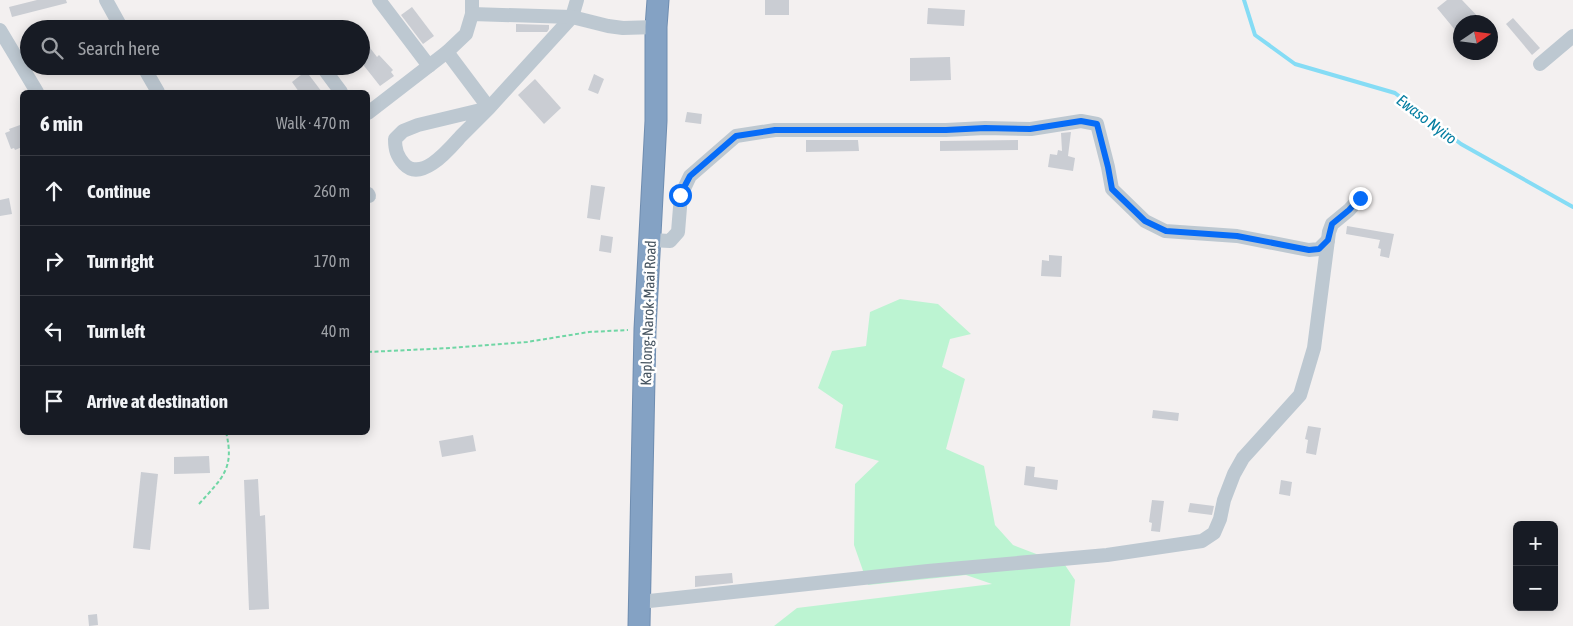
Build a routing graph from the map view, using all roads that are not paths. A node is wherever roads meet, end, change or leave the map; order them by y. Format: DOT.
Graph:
graph roads {
  1 [pos="106,0"];
  2 [pos="379,0"];
  3 [pos="577,0"];
  4 [pos="658,0"];
  5 [pos="472,7"];
  6 [pos="572,17"];
  7 [pos="117,20"];
  8 [pos="656,27"];
  9 [pos="0,30"];
  10 [pos="1573,36"];
  11 [pos="447,52"];
  12 [pos="20,64"];
  13 [pos="1540,64"];
  14 [pos="429,66"];
  15 [pos="27,75"];
  16 [pos="148,75"];
  17 [pos="328,75"];
  18 [pos="36,90"];
  19 [pos="157,90"];
  20 [pos="340,90"];
  21 [pos="488,108"];
  22 [pos="370,111"];
  23 [pos="1360,198"];
  24 [pos="651,240"];
  25 [pos="1328,240"];
  26 [pos="640,602"];
  27 [pos="639,626"];
  1 -- 7 [label="street"];
  2 -- 14 [label="street"];
  3 -- 6 [label="street"];
  4 -- 8 [label="highway, Kaplong-Narok-Maai Road"];
  5 -- 6 [label="street"];
  5 -- 11 [label="street"];
  6 -- 8 [label="street"];
  6 -- 21 [label="street"];
  8 -- 24 [label="highway, Kaplong-Narok-Maai Road"];
  9 -- 12 [label="street"];
  10 -- 13 [label="street"];
  11 -- 14 [label="street"];
  11 -- 21 [label="street"];
  14 -- 22 [label="street"];
  15 -- 18 [label="street"];
  16 -- 19 [label="street"];
  17 -- 20 [label="street"];
  21 -- 21 [label="street"];
  23 -- 25 [label="street"];
  24 -- 25 [label="street"];
  24 -- 26 [label="highway, Kaplong-Narok-Maai Road"];
  25 -- 26 [label="street"];
  26 -- 27 [label="highway, Kaplong-Narok-Maai Road"];
}
